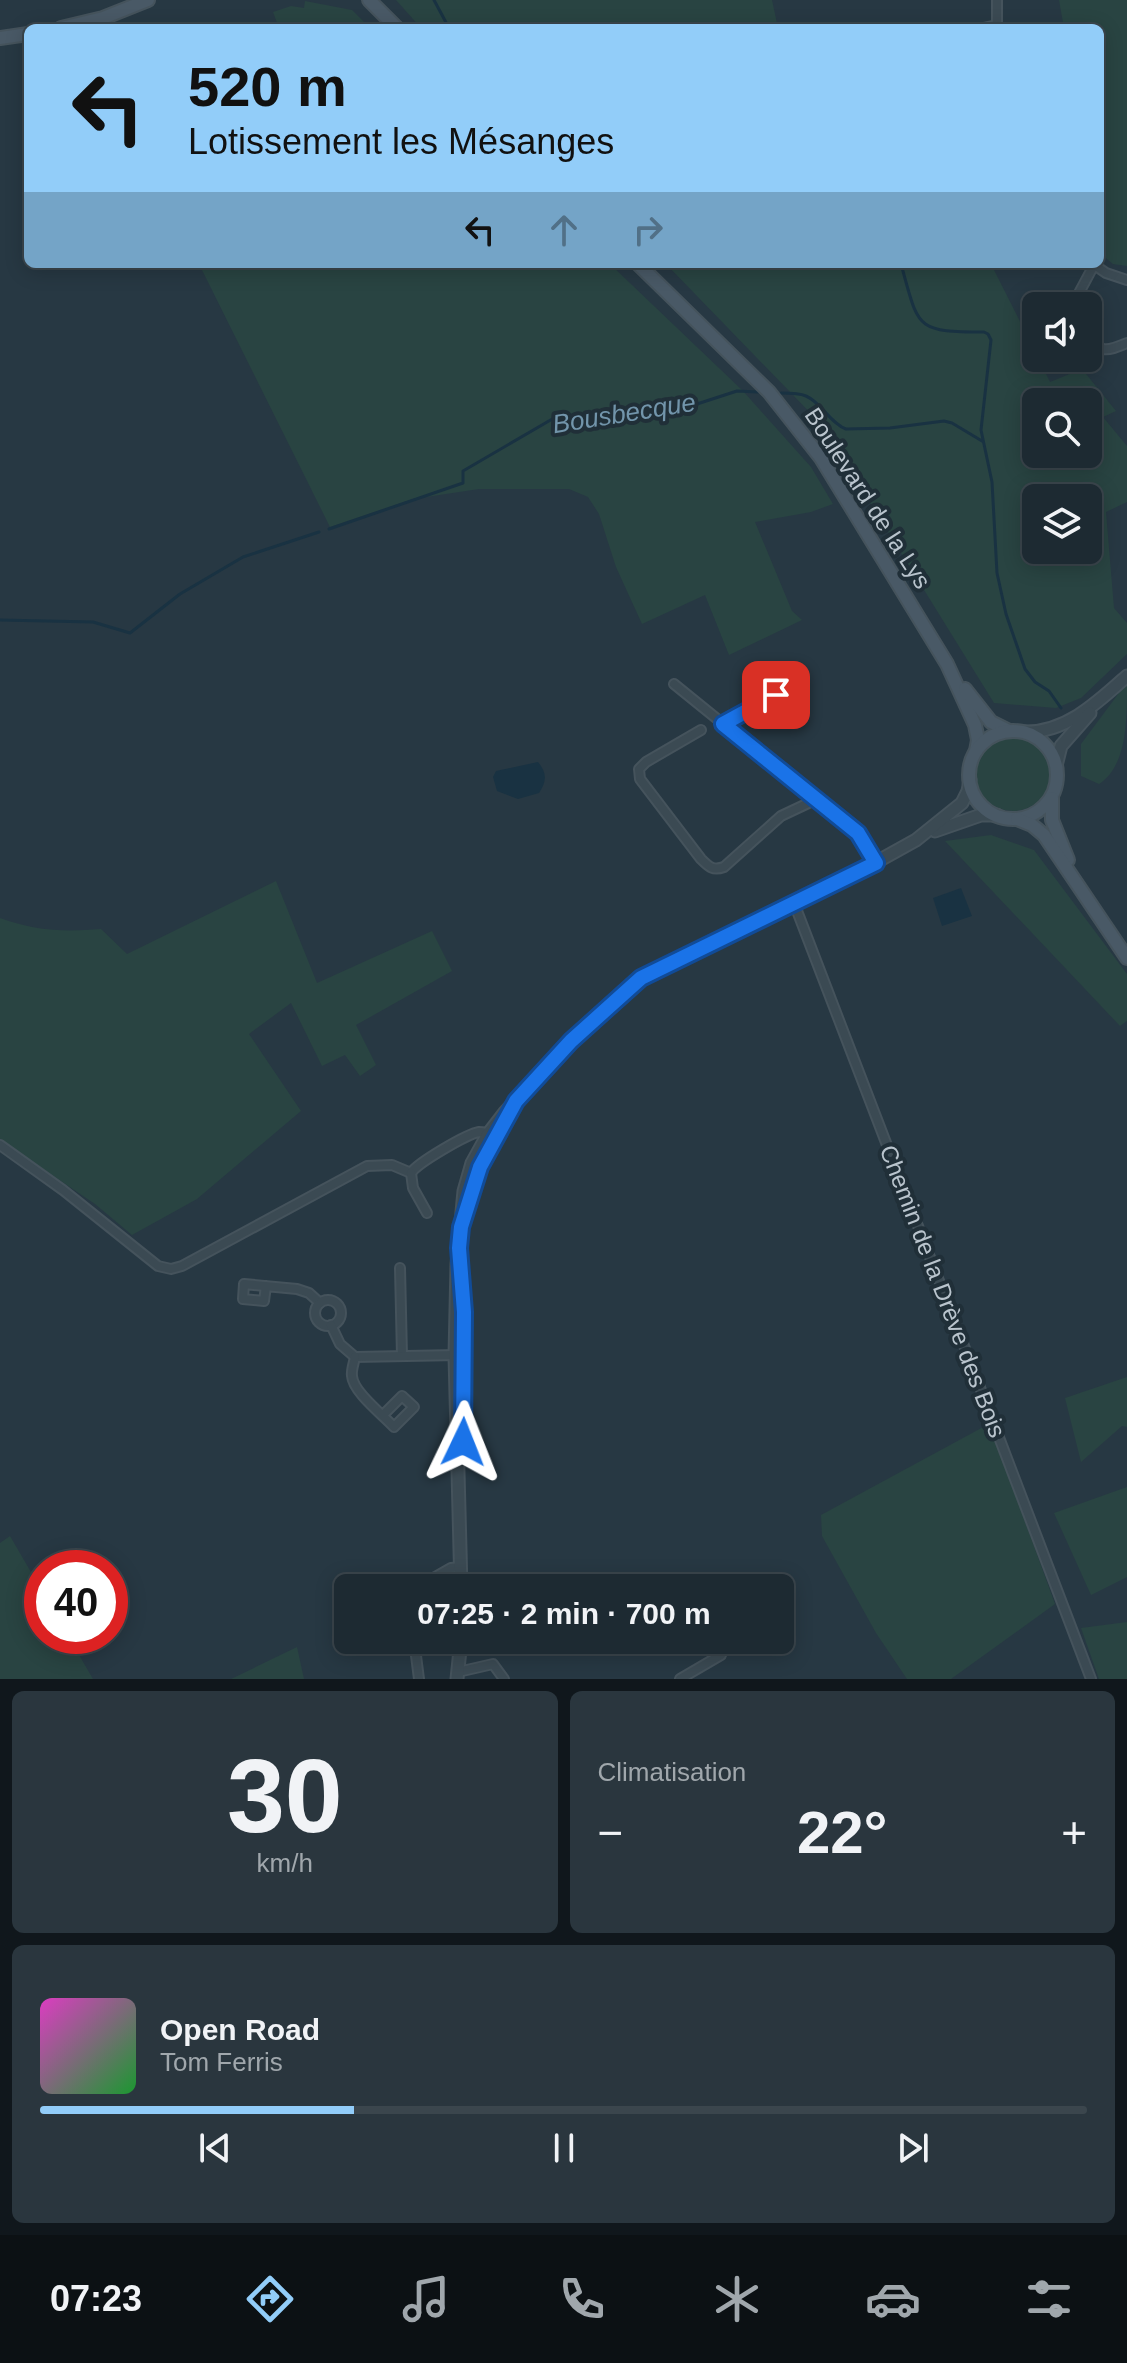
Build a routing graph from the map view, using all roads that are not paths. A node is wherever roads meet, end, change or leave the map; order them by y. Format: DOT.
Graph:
graph roads {
  1 [pos="148,0"];
  2 [pos="372,0"];
  3 [pos="997,0"];
  4 [pos="392,23"];
  5 [pos="77,24"];
  6 [pos="997,24"];
  7 [pos="24,35"];
  8 [pos="0,38"];
  9 [pos="642,268"];
  10 [pos="1092,268"];
  11 [pos="1099,268"];
  12 [pos="1127,280"];
  13 [pos="1080,292"];
  14 [pos="1127,343"];
  15 [pos="1102,349"];
  16 [pos="947,664"];
  17 [pos="1127,676"];
  18 [pos="803,680"];
  19 [pos="674,684"];
  20 [pos="1106,695"];
  21 [pos="723,724"];
  22 [pos="701,730"];
  23 [pos="1009,731"];
  24 [pos="1024,732"];
  25 [pos="976,751"];
  26 [pos="1056,766"];
  27 [pos="970,780"];
  28 [pos="1053,793"];
  29 [pos="817,799"];
  30 [pos="997,815"];
  31 [pos="1013,819"];
  32 [pos="916,840"];
  33 [pos="876,863"];
  34 [pos="1088,898"];
  35 [pos="794,903"];
  36 [pos="1127,958"];
  37 [pos="492,1136"];
  38 [pos="0,1145"];
  39 [pos="411,1173"];
  40 [pos="427,1213"];
  41 [pos="400,1268"];
  42 [pos="266,1286"];
  43 [pos="320,1303"];
  44 [pos="331,1325"];
  45 [pos="460,1355"];
  46 [pos="402,1356"];
  47 [pos="355,1357"];
  48 [pos="383,1415"];
  49 [pos="461,1567"];
  50 [pos="440,1574"];
  51 [pos="461,1574"];
  52 [pos="416,1654"];
  53 [pos="460,1654"];
  54 [pos="721,1655"];
  55 [pos="458,1675"];
  56 [pos="419,1679"];
  57 [pos="504,1679"];
  58 [pos="680,1679"];
  59 [pos="1091,1679"];
  1 -- 5 [label="main road"];
  2 -- 4 [label="main road"];
  3 -- 6 [label="street"];
  7 -- 8 [label="main road"];
  9 -- 16 [label="main road, Boulevard de la Lys"];
  10 -- 13 [label="street"];
  11 -- 12 [label="street"];
  14 -- 15 [label="street"];
  16 -- 23 [label="main road, Boulevard de la Lys"];
  16 -- 25 [label="main road, Boulevard de la Lys"];
  17 -- 20 [label="street"];
  18 -- 21 [label="street"];
  19 -- 21 [label="street"];
  20 -- 24 [label="street"];
  20 -- 26 [label="street"];
  21 -- 29 [label="street"];
  22 -- 29 [label="street"];
  23 -- 24 [label="main road"];
  23 -- 25 [label="main road"];
  24 -- 26 [label="main road"];
  25 -- 27 [label="main road"];
  26 -- 28 [label="main road"];
  27 -- 30 [label="main road"];
  27 -- 32 [label="street"];
  28 -- 31 [label="main road"];
  28 -- 34 [label="main road"];
  29 -- 33 [label="street"];
  30 -- 31 [label="main road"];
  30 -- 32 [label="street"];
  31 -- 34 [label="main road"];
  32 -- 33 [label="street"];
  33 -- 35 [label="street"];
  34 -- 36 [label="main road"];
  35 -- 37 [label="street"];
  35 -- 59 [label="street, Chemin de la Drève des Bois"];
  37 -- 39 [label="street"];
  37 -- 45 [label="street"];
  38 -- 39 [label="street"];
  39 -- 40 [label="street"];
  41 -- 46 [label="street"];
  42 -- 43 [label="street"];
  43 -- 44 [label="street"];
  43 -- 44 [label="street"];
  44 -- 47 [label="street"];
  45 -- 46 [label="street"];
  45 -- 49 [label="street"];
  46 -- 47 [label="street"];
  47 -- 48 [label="street"];
  49 -- 50 [label="street"];
  49 -- 51 [label="street"];
  52 -- 56 [label="street"];
  53 -- 55 [label="street"];
  54 -- 58 [label="street"];
  55 -- 57 [label="street"];
}
